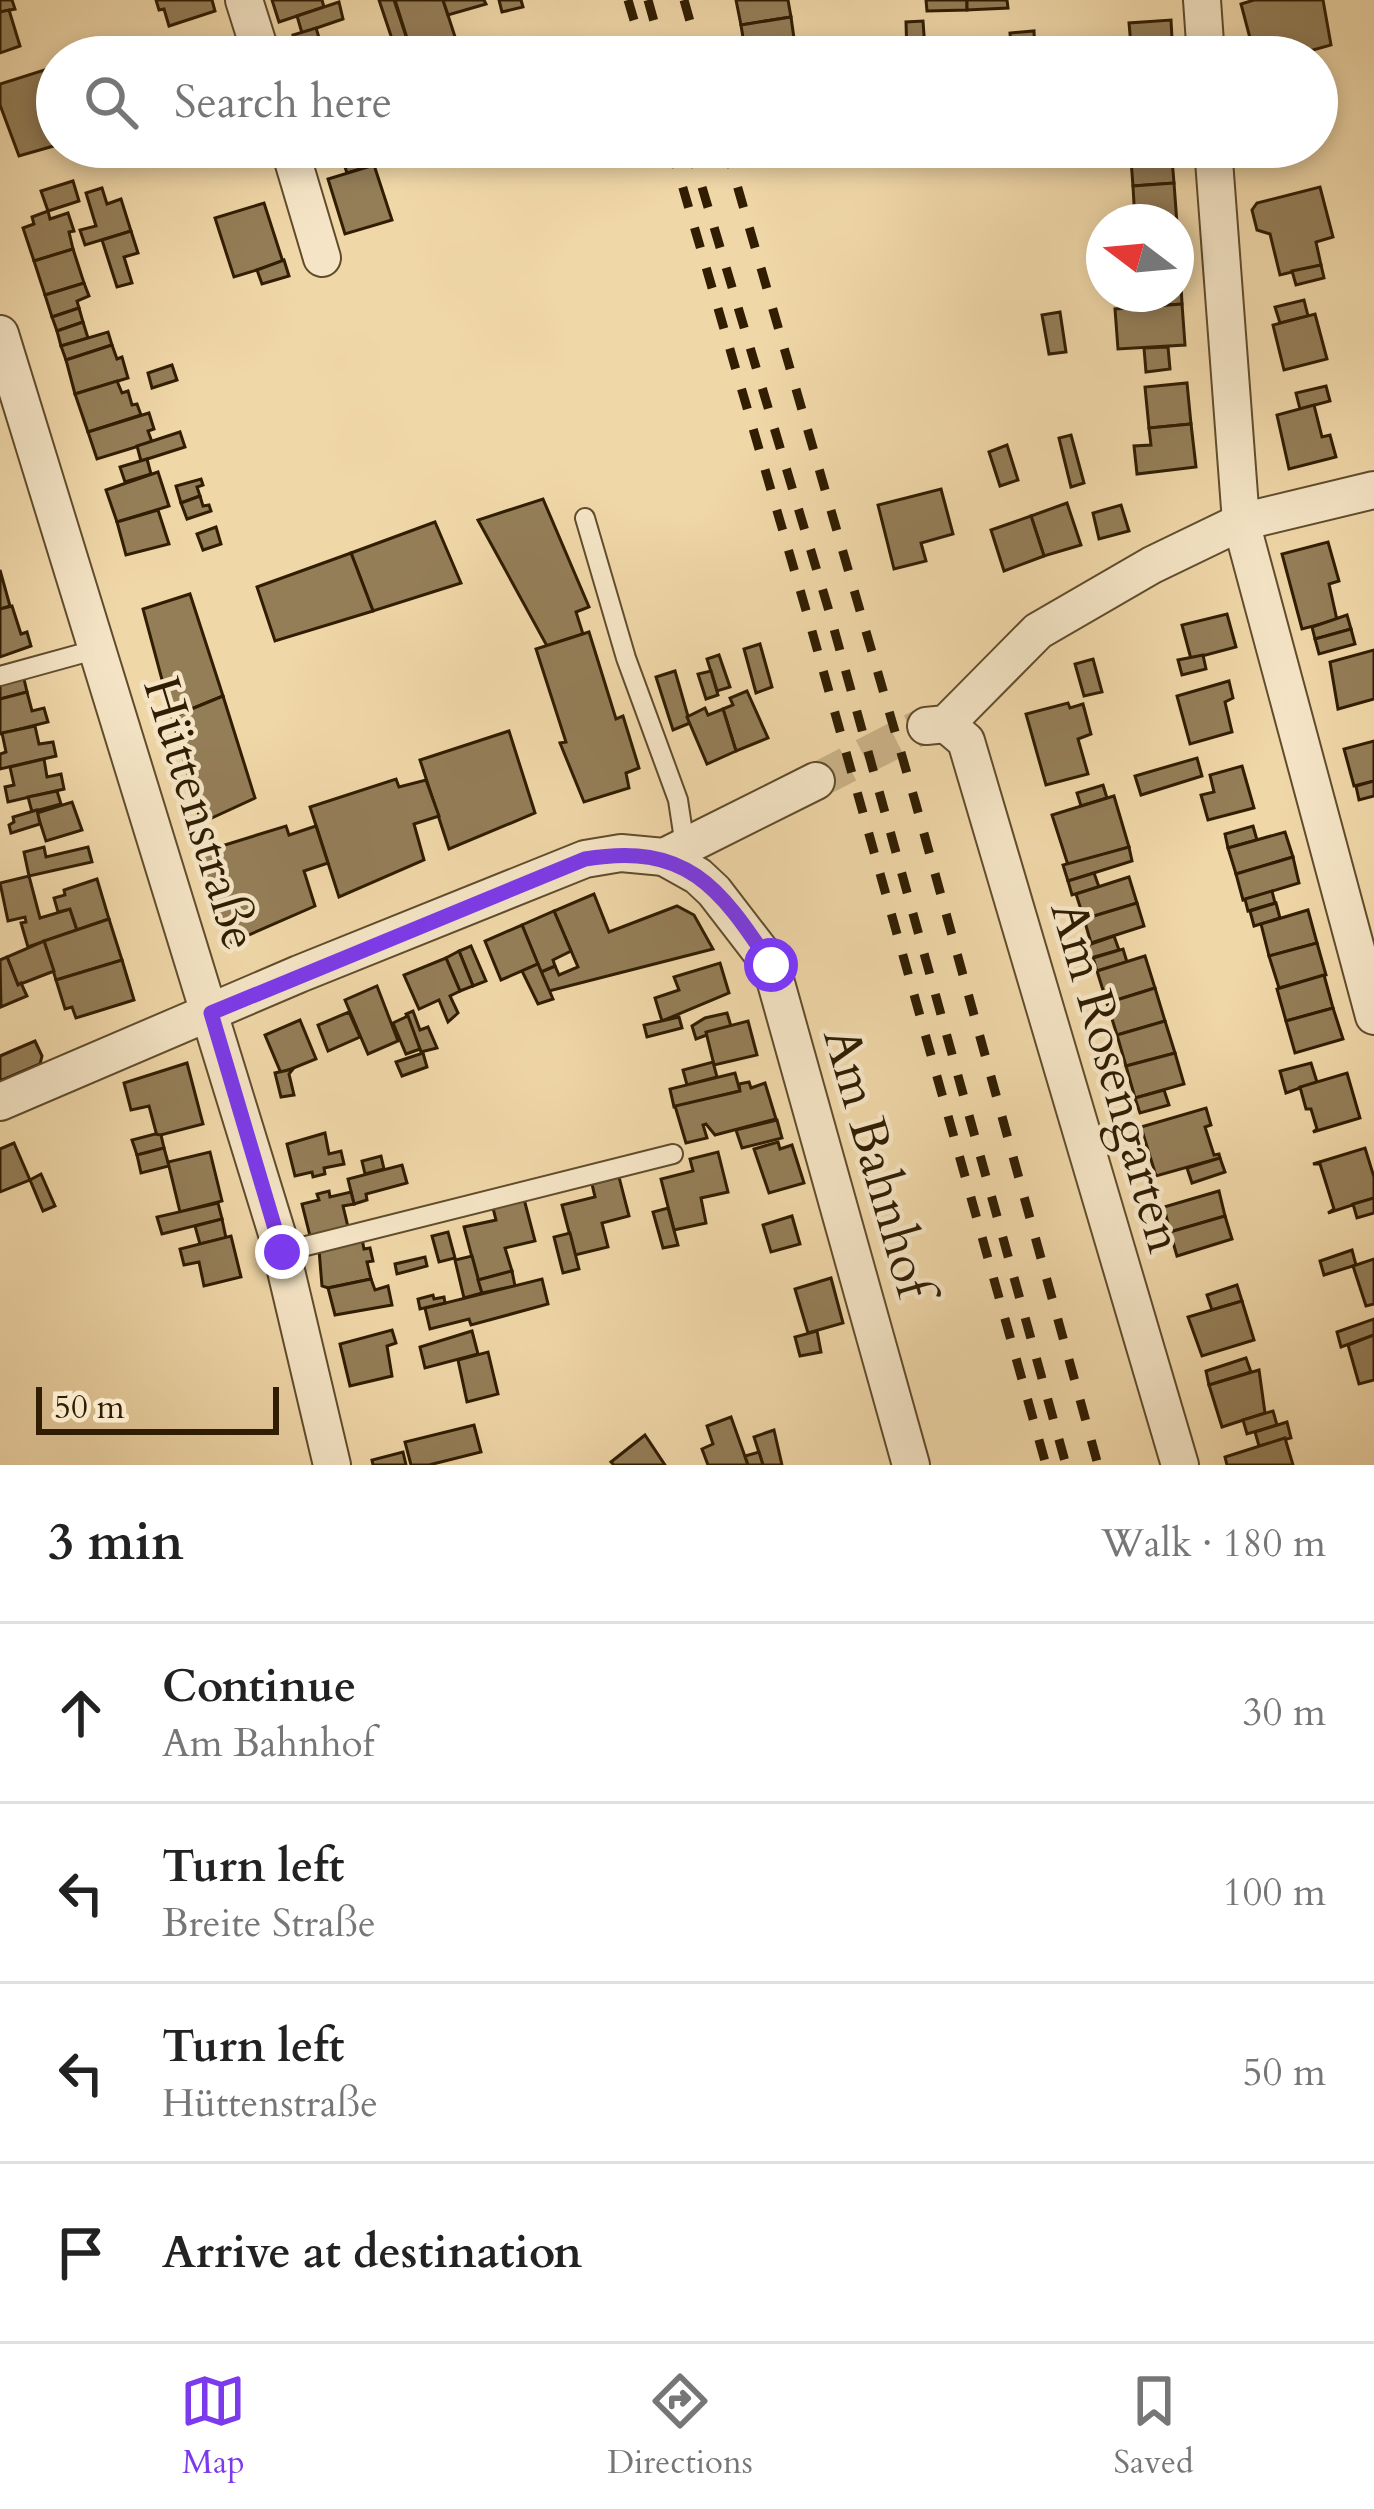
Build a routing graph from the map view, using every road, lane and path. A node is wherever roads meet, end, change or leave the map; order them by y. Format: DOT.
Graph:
graph roads {
  1 [pos="244,0"];
  2 [pos="1202,0"];
  3 [pos="255,36"];
  4 [pos="1205,36"];
  5 [pos="295,168"];
  6 [pos="1215,168"];
  7 [pos="322,258"];
  8 [pos="1,342"];
  9 [pos="1374,490"];
  10 [pos="585,518"];
  11 [pos="1240,522"];
  12 [pos="98,650"];
  13 [pos="0,676"];
  14 [pos="816,781"];
  15 [pos="674,852"];
  16 [pos="211,1013"];
  17 [pos="1374,1016"];
  18 [pos="0,1102"];
  19 [pos="673,1154"];
  20 [pos="282,1252"];
  21 [pos="332,1465"];
  22 [pos="911,1465"];
  23 [pos="1180,1465"];
  1 -- 3 [label="street"];
  2 -- 4 [label="street"];
  5 -- 7 [label="street"];
  6 -- 11 [label="street"];
  8 -- 12 [label="street, Hüttenstraße"];
  9 -- 11 [label="street"];
  10 -- 15 [label="lane"];
  11 -- 17 [label="street"];
  11 -- 23 [label="street, Am Rosengarten"];
  12 -- 13 [label="lane"];
  12 -- 16 [label="street, Hüttenstraße"];
  14 -- 15 [label="street"];
  15 -- 16 [label="street"];
  15 -- 22 [label="street, Am Bahnhof"];
  16 -- 18 [label="street"];
  16 -- 20 [label="street, Hüttenstraße"];
  19 -- 20 [label="lane"];
  20 -- 21 [label="street, Hüttenstraße"];
}
